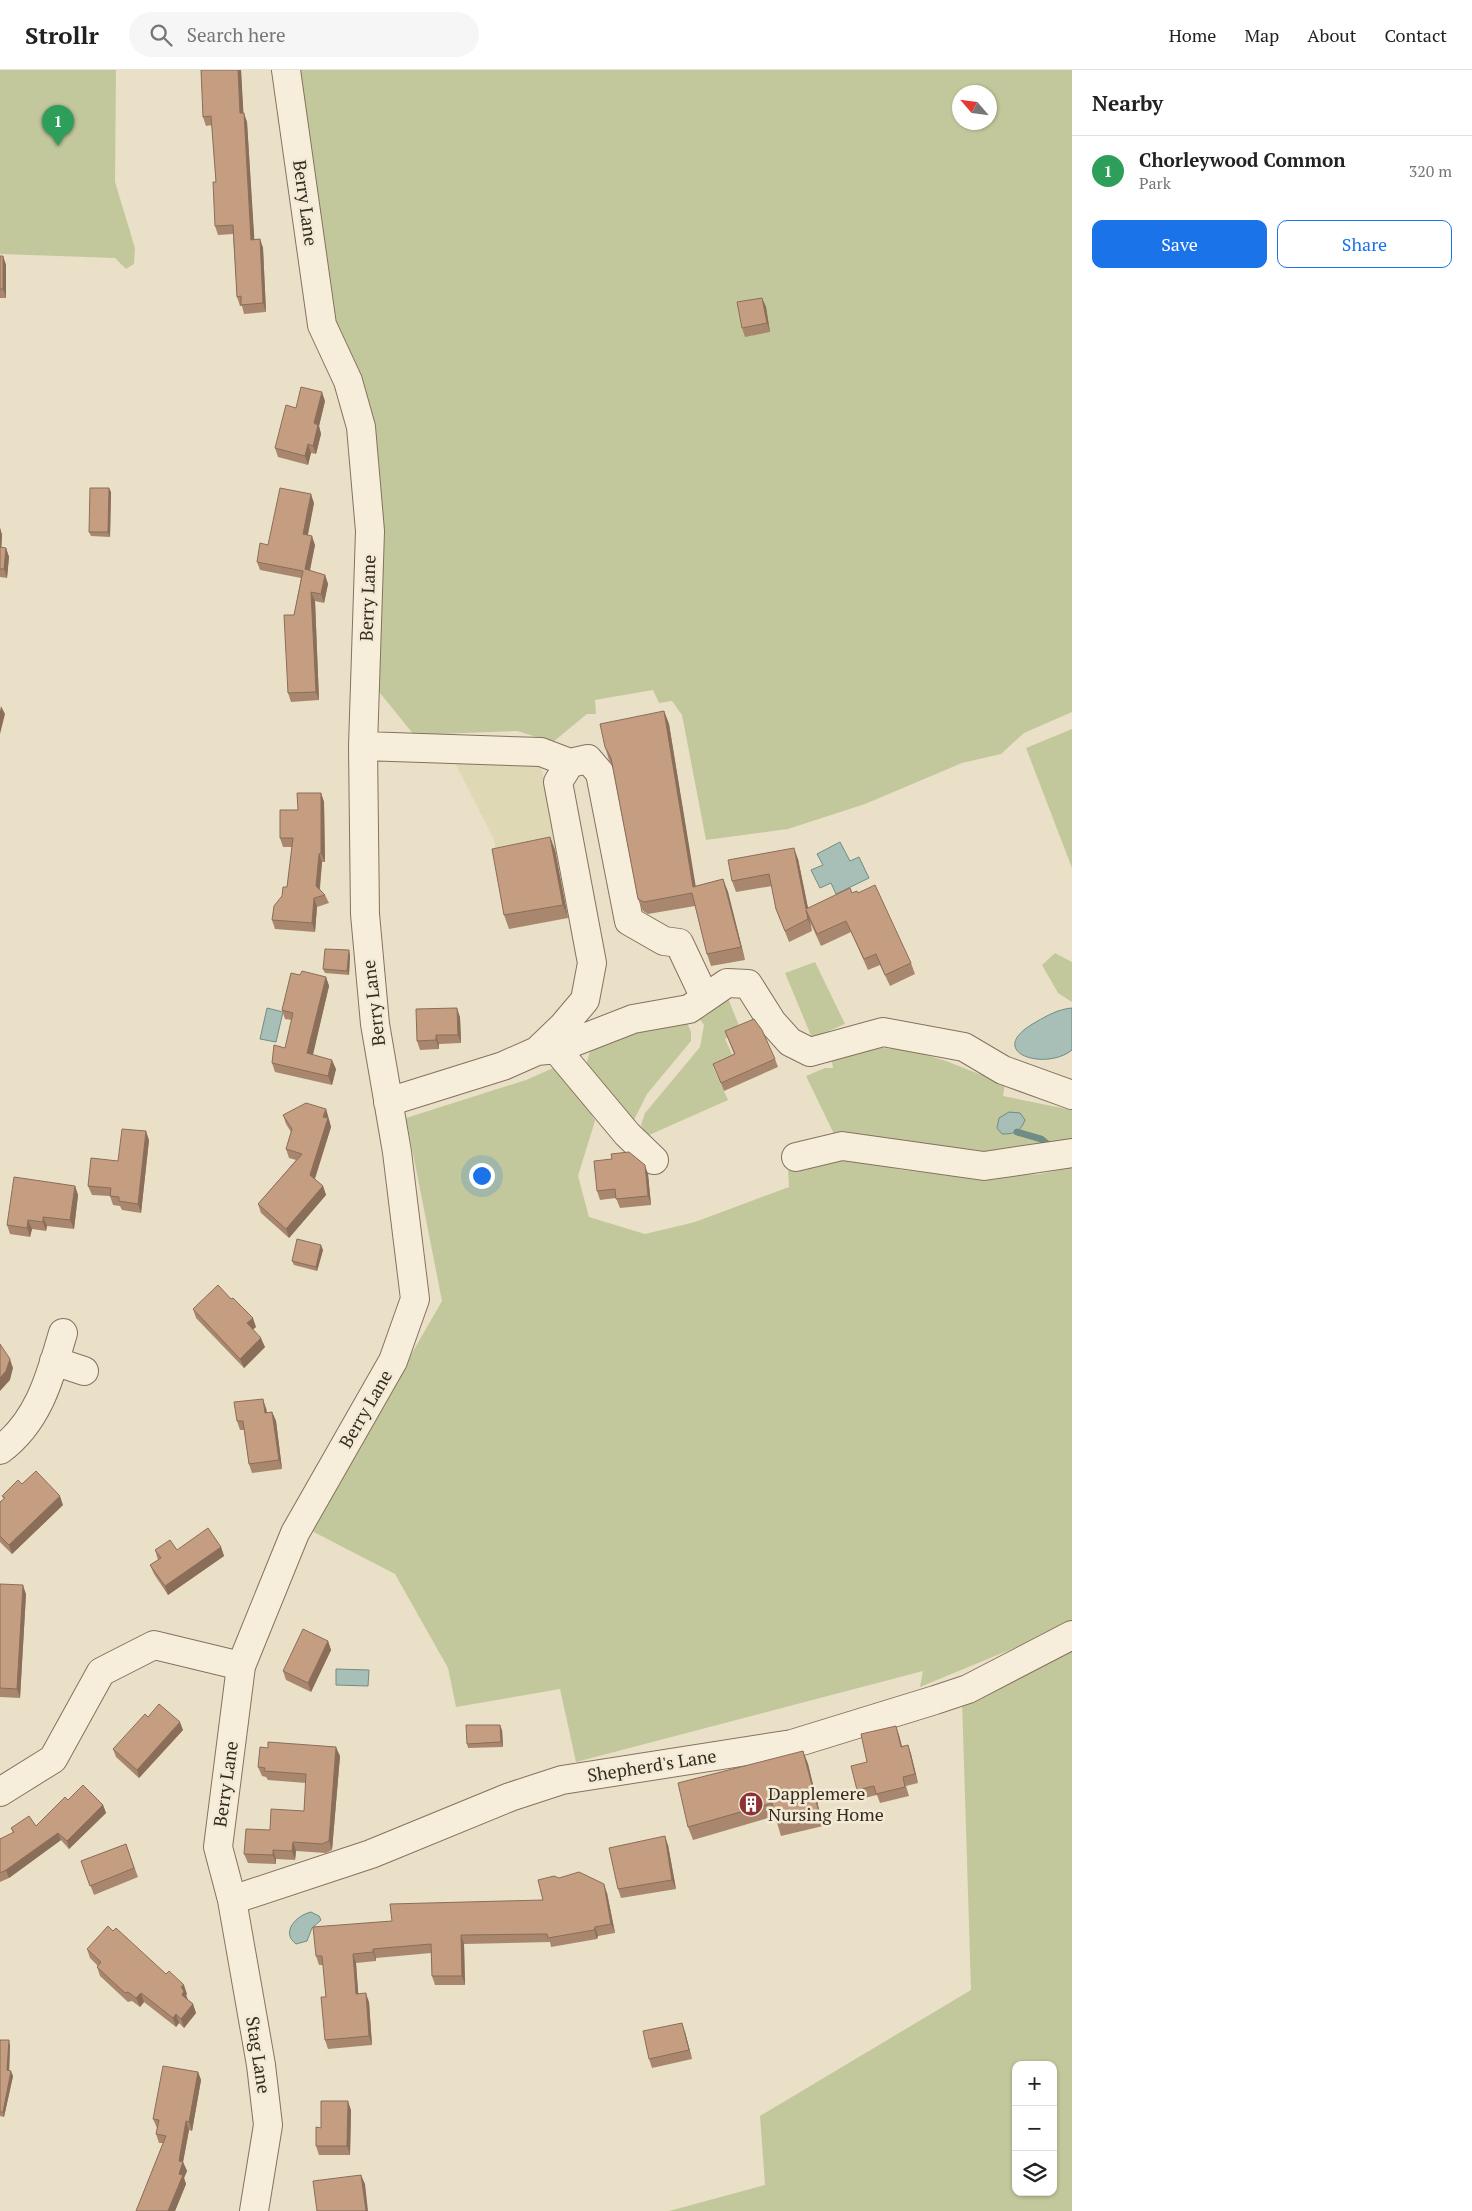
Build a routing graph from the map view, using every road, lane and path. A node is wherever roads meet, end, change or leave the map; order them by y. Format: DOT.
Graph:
graph roads {
  1 [pos="286,70"];
  2 [pos="363,746"];
  3 [pos="570,763"];
  4 [pos="705,998"];
  5 [pos="546,1050"];
  6 [pos="1072,1095"];
  7 [pos="388,1102"];
  8 [pos="1072,1154"];
  9 [pos="796,1156"];
  10 [pos="654,1160"];
  11 [pos="63,1333"];
  12 [pos="54,1362"];
  13 [pos="84,1371"];
  14 [pos="0,1450"];
  15 [pos="1072,1635"];
  16 [pos="241,1666"];
  17 [pos="0,1792"];
  18 [pos="232,1900"];
  19 [pos="254,2211"];
  1 -- 2 [label="street, Berry Lane"];
  2 -- 3 [label="street"];
  2 -- 7 [label="street, Berry Lane"];
  3 -- 4 [label="street"];
  3 -- 5 [label="street"];
  4 -- 5 [label="street"];
  4 -- 6 [label="street"];
  5 -- 7 [label="street"];
  5 -- 10 [label="street"];
  7 -- 16 [label="street, Berry Lane"];
  8 -- 9 [label="street"];
  11 -- 12 [label="street"];
  12 -- 13 [label="street"];
  12 -- 14 [label="street"];
  15 -- 18 [label="street, Shepherd's Lane"];
  16 -- 17 [label="street"];
  16 -- 18 [label="street, Berry Lane"];
  18 -- 19 [label="street, Stag Lane"];
}
